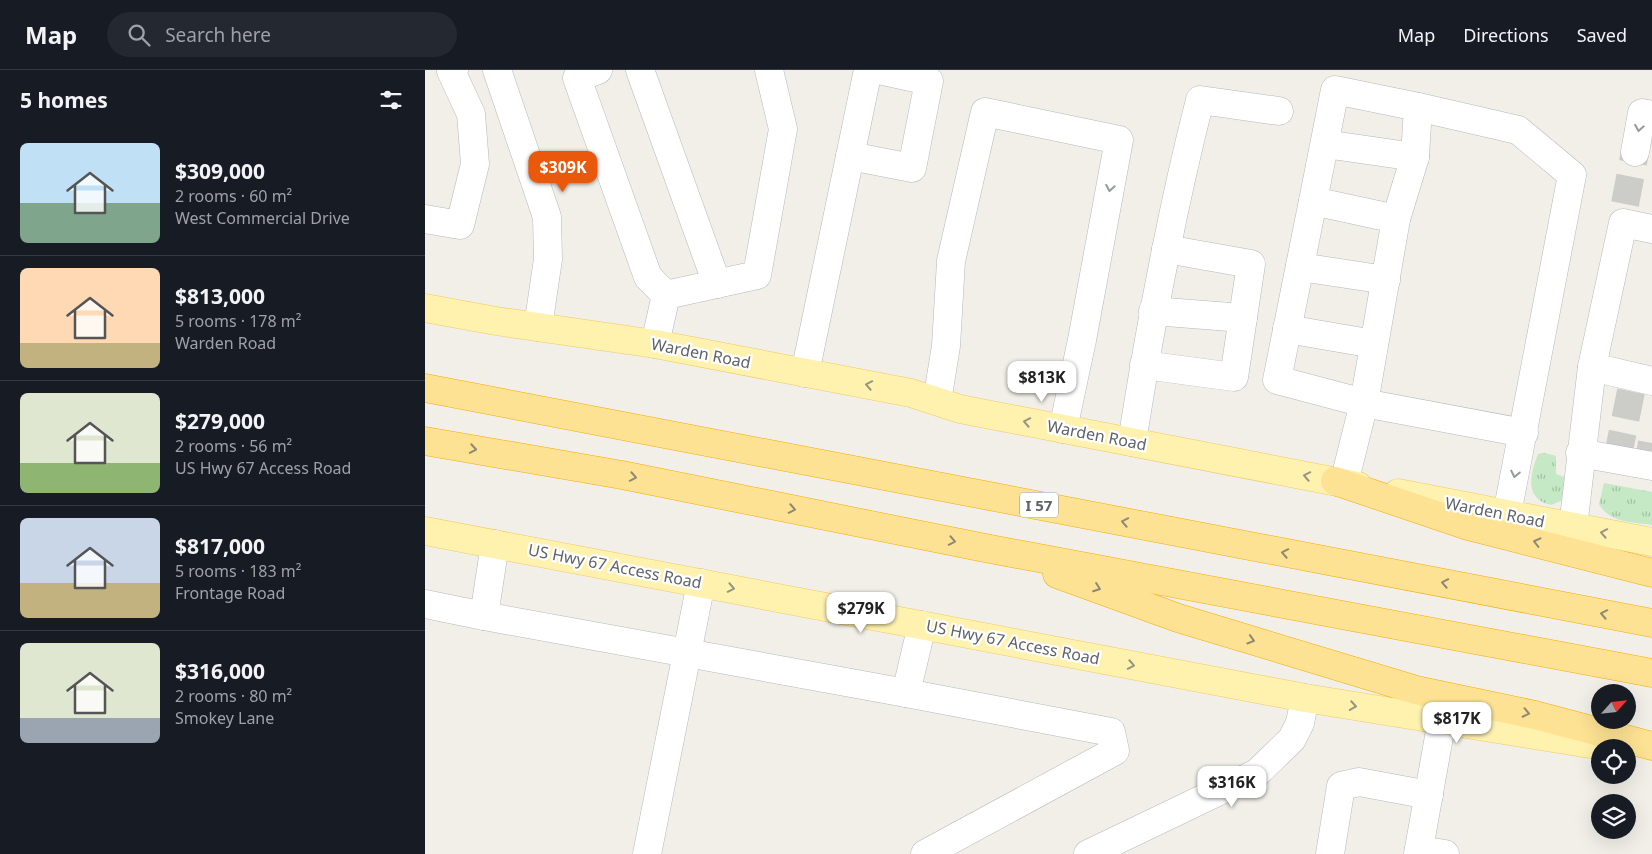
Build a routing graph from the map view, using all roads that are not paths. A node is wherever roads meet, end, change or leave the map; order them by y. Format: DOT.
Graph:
graph roads {
  1 [pos="454,70"];
  2 [pos="497,70"];
  3 [pos="598,70"];
  4 [pos="640,70"];
  5 [pos="769,70"];
  6 [pos="868,70"];
  7 [pos="879,70"];
  8 [pos="1418,108"];
  9 [pos="1279,111"];
  10 [pos="1652,115"];
  11 [pos="1325,144"];
  12 [pos="1635,152"];
  13 [pos="850,156"];
  14 [pos="1415,157"];
  15 [pos="1313,201"];
  16 [pos="425,219"];
  17 [pos="1396,219"];
  18 [pos="1652,229"];
  19 [pos="1166,249"];
  20 [pos="1300,267"];
  21 [pos="1386,280"];
  22 [pos="717,284"];
  23 [pos="666,295"];
  24 [pos="425,308"];
  25 [pos="1153,311"];
  26 [pos="1243,318"];
  27 [pos="538,327"];
  28 [pos="1287,329"];
  29 [pos="655,344"];
  30 [pos="1374,344"];
  31 [pos="1144,365"];
  32 [pos="1592,367"];
  33 [pos="805,373"];
  34 [pos="1652,382"];
  35 [pos="425,388"];
  36 [pos="937,401"];
  37 [pos="1363,403"];
  38 [pos="1063,429"];
  39 [pos="1523,433"];
  40 [pos="425,441"];
  41 [pos="1132,442"];
  42 [pos="1580,453"];
  43 [pos="1652,466"];
  44 [pos="1339,482"];
  45 [pos="1507,514"];
  46 [pos="1573,527"];
  47 [pos="425,530"];
  48 [pos="1652,542"];
  49 [pos="495,544"];
  50 [pos="985,548"];
  51 [pos="1652,573"];
  52 [pos="701,582"];
  53 [pos="425,604"];
  54 [pos="485,616"];
  55 [pos="1652,623"];
  56 [pos="922,625"];
  57 [pos="687,653"];
  58 [pos="1652,673"];
  59 [pos="905,693"];
  60 [pos="1305,698"];
  61 [pos="1442,720"];
  62 [pos="1591,744"];
  63 [pos="1652,746"];
  64 [pos="1636,751"];
  65 [pos="1652,754"];
  66 [pos="1429,795"];
  67 [pos="1427,853"];
  68 [pos="647,854"];
  69 [pos="925,854"];
  70 [pos="1088,854"];
  71 [pos="1330,854"];
  1 -- 16 [label="street"];
  2 -- 27 [label="street"];
  3 -- 23 [label="street"];
  4 -- 22 [label="street"];
  5 -- 22 [label="street"];
  6 -- 13 [label="street"];
  7 -- 13 [label="street"];
  8 -- 11 [label="street"];
  8 -- 14 [label="street"];
  8 -- 39 [label="street"];
  9 -- 19 [label="street"];
  10 -- 12 [label="street, one-way"];
  11 -- 14 [label="street"];
  11 -- 15 [label="street"];
  13 -- 33 [label="street"];
  14 -- 17 [label="street"];
  15 -- 17 [label="street"];
  15 -- 20 [label="street"];
  17 -- 21 [label="street"];
  18 -- 32 [label="street"];
  19 -- 25 [label="street"];
  19 -- 26 [label="street"];
  20 -- 21 [label="street"];
  20 -- 28 [label="street"];
  21 -- 30 [label="street"];
  22 -- 23 [label="street"];
  23 -- 29 [label="street"];
  24 -- 27 [label="main road, Warden Road"];
  25 -- 26 [label="street"];
  25 -- 31 [label="street"];
  26 -- 31 [label="street"];
  27 -- 29 [label="main road, Warden Road"];
  28 -- 30 [label="street"];
  28 -- 37 [label="street"];
  29 -- 33 [label="main road, Warden Road"];
  30 -- 37 [label="street"];
  31 -- 41 [label="street"];
  32 -- 34 [label="street"];
  32 -- 42 [label="street"];
  36 -- 33 [label="main road, Warden Road, one-way"];
  55 -- 35 [label="highway, I 57, one-way"];
  38 -- 36 [label="main road, Warden Road, one-way"];
  36 -- 38 [label="street, one-way"];
  37 -- 39 [label="street"];
  37 -- 44 [label="street"];
  38 -- 41 [label="main road, Warden Road"];
  39 -- 45 [label="street, one-way"];
  40 -- 50 [label="highway, one-way"];
  44 -- 41 [label="main road, Warden Road, one-way"];
  42 -- 43 [label="street"];
  42 -- 46 [label="street"];
  44 -- 45 [label="main road, Warden Road"];
  51 -- 44 [label="highway, one-way"];
  45 -- 46 [label="main road, Warden Road"];
  48 -- 46 [label="main road, Warden Road, one-way"];
  47 -- 49 [label="main road, US Hwy 67 Access Road"];
  49 -- 52 [label="main road, US Hwy 67 Access Road"];
  49 -- 54 [label="street"];
  50 -- 58 [label="highway"];
  50 -- 63 [label="highway, one-way"];
  52 -- 56 [label="main road, US Hwy 67 Access Road, one-way"];
  52 -- 57 [label="street"];
  53 -- 54 [label="street"];
  54 -- 57 [label="street"];
  56 -- 59 [label="street"];
  56 -- 60 [label="main road, US Hwy 67 Access Road, one-way"];
  57 -- 59 [label="street"];
  57 -- 68 [label="street"];
  59 -- 69 [label="street"];
  60 -- 61 [label="main road, US Hwy 67 Access Road, one-way"];
  60 -- 70 [label="street"];
  61 -- 62 [label="main road, US Hwy 67 Access Road"];
  61 -- 66 [label="street"];
  64 -- 65 [label="main road"];
  66 -- 67 [label="street"];
  66 -- 71 [label="street"];
}
